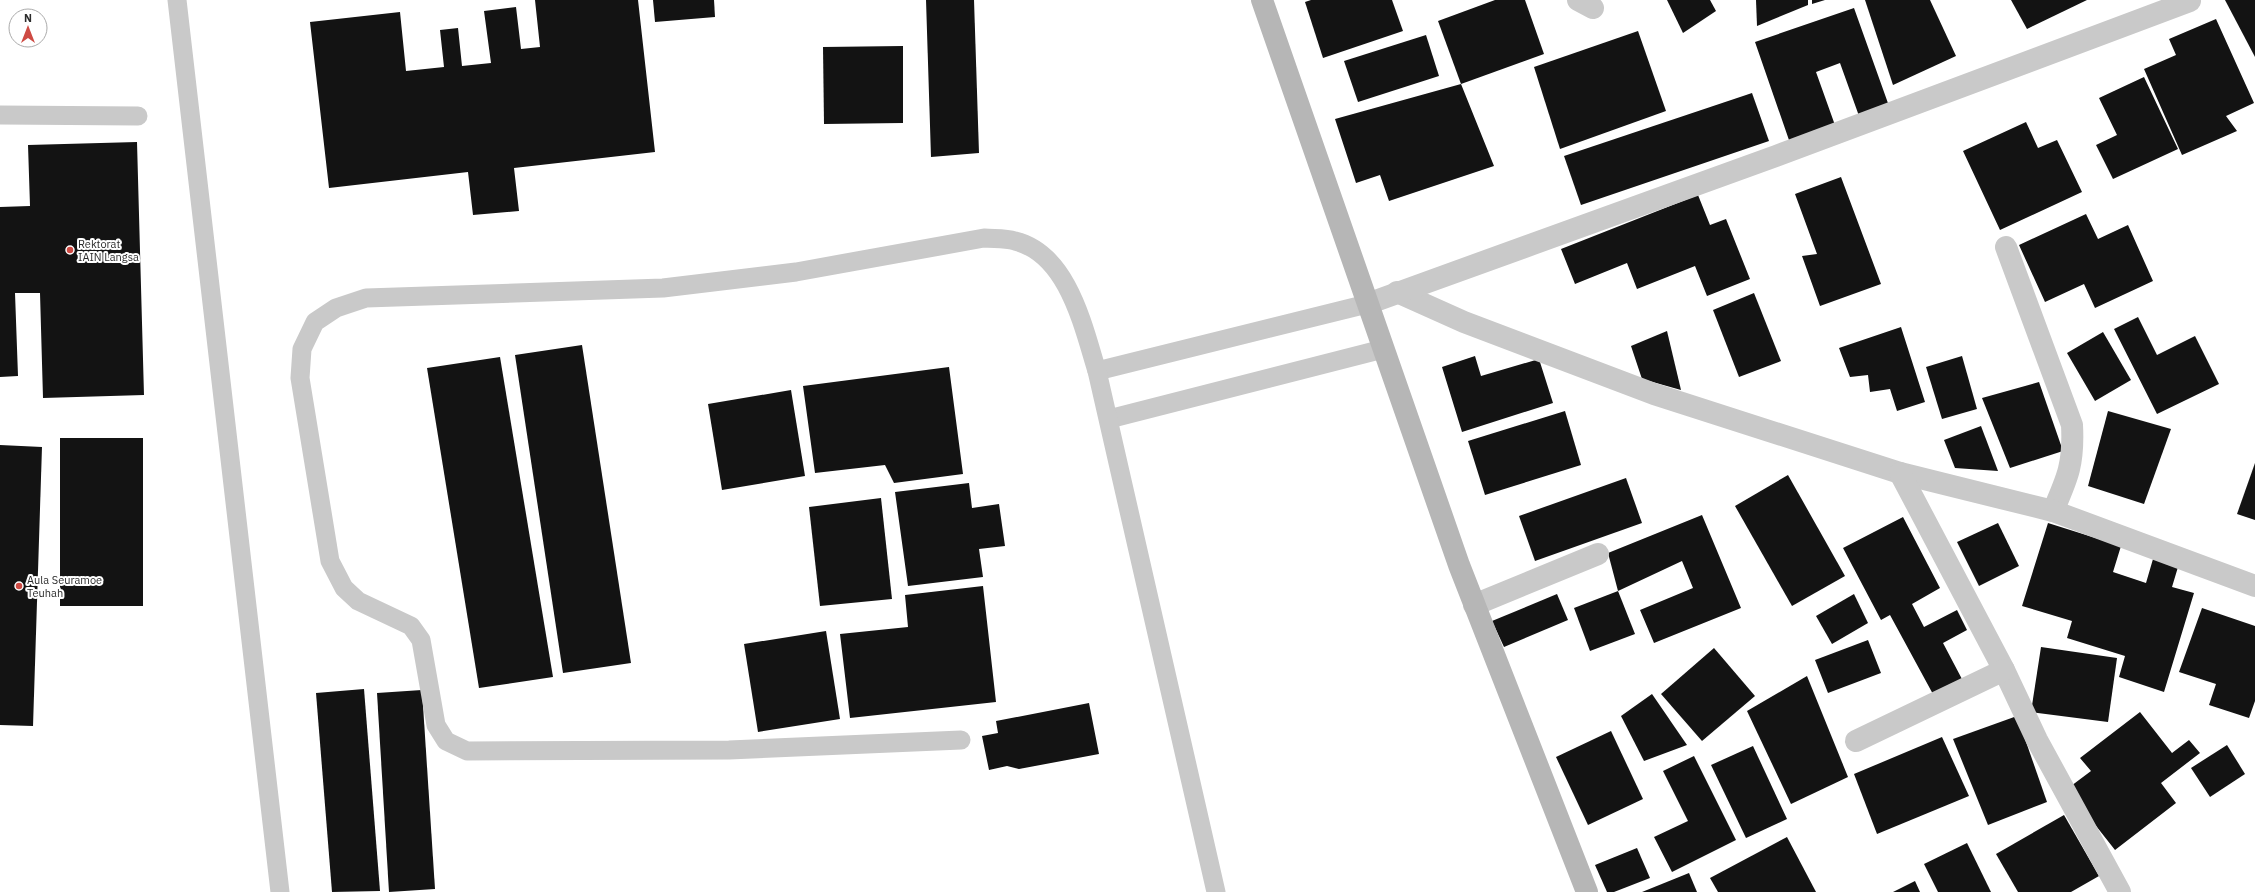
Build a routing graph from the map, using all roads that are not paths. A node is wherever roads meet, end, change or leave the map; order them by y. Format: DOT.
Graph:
graph roads {
  1 [pos="177,0"];
  2 [pos="1262,0"];
  3 [pos="2190,1"];
  4 [pos="0,115"];
  5 [pos="138,116"];
  6 [pos="2006,247"];
  7 [pos="1397,292"];
  8 [pos="1367,304"];
  9 [pos="1383,349"];
  10 [pos="1097,371"];
  11 [pos="1109,419"];
  12 [pos="1900,473"];
  13 [pos="2052,511"];
  14 [pos="1598,554"];
  15 [pos="2255,586"];
  16 [pos="1474,605"];
  17 [pos="2004,670"];
  18 [pos="961,740"];
  19 [pos="1856,741"];
  20 [pos="280,892"];
  21 [pos="1216,892"];
  22 [pos="1587,892"];
  23 [pos="2120,892"];
  1 -- 20 [label="lane"];
  2 -- 8 [label="street"];
  3 -- 7 [label="street"];
  4 -- 5 [label="lane"];
  6 -- 13 [label="street"];
  7 -- 8 [label="street"];
  7 -- 12 [label="street"];
  8 -- 9 [label="street"];
  8 -- 10 [label="lane"];
  9 -- 11 [label="lane"];
  9 -- 16 [label="street"];
  10 -- 11 [label="lane"];
  10 -- 18 [label="lane"];
  11 -- 21 [label="lane"];
  12 -- 13 [label="street"];
  12 -- 17 [label="street"];
  13 -- 15 [label="street"];
  14 -- 16 [label="street"];
  16 -- 22 [label="street"];
  17 -- 19 [label="street"];
  17 -- 23 [label="street"];
}
